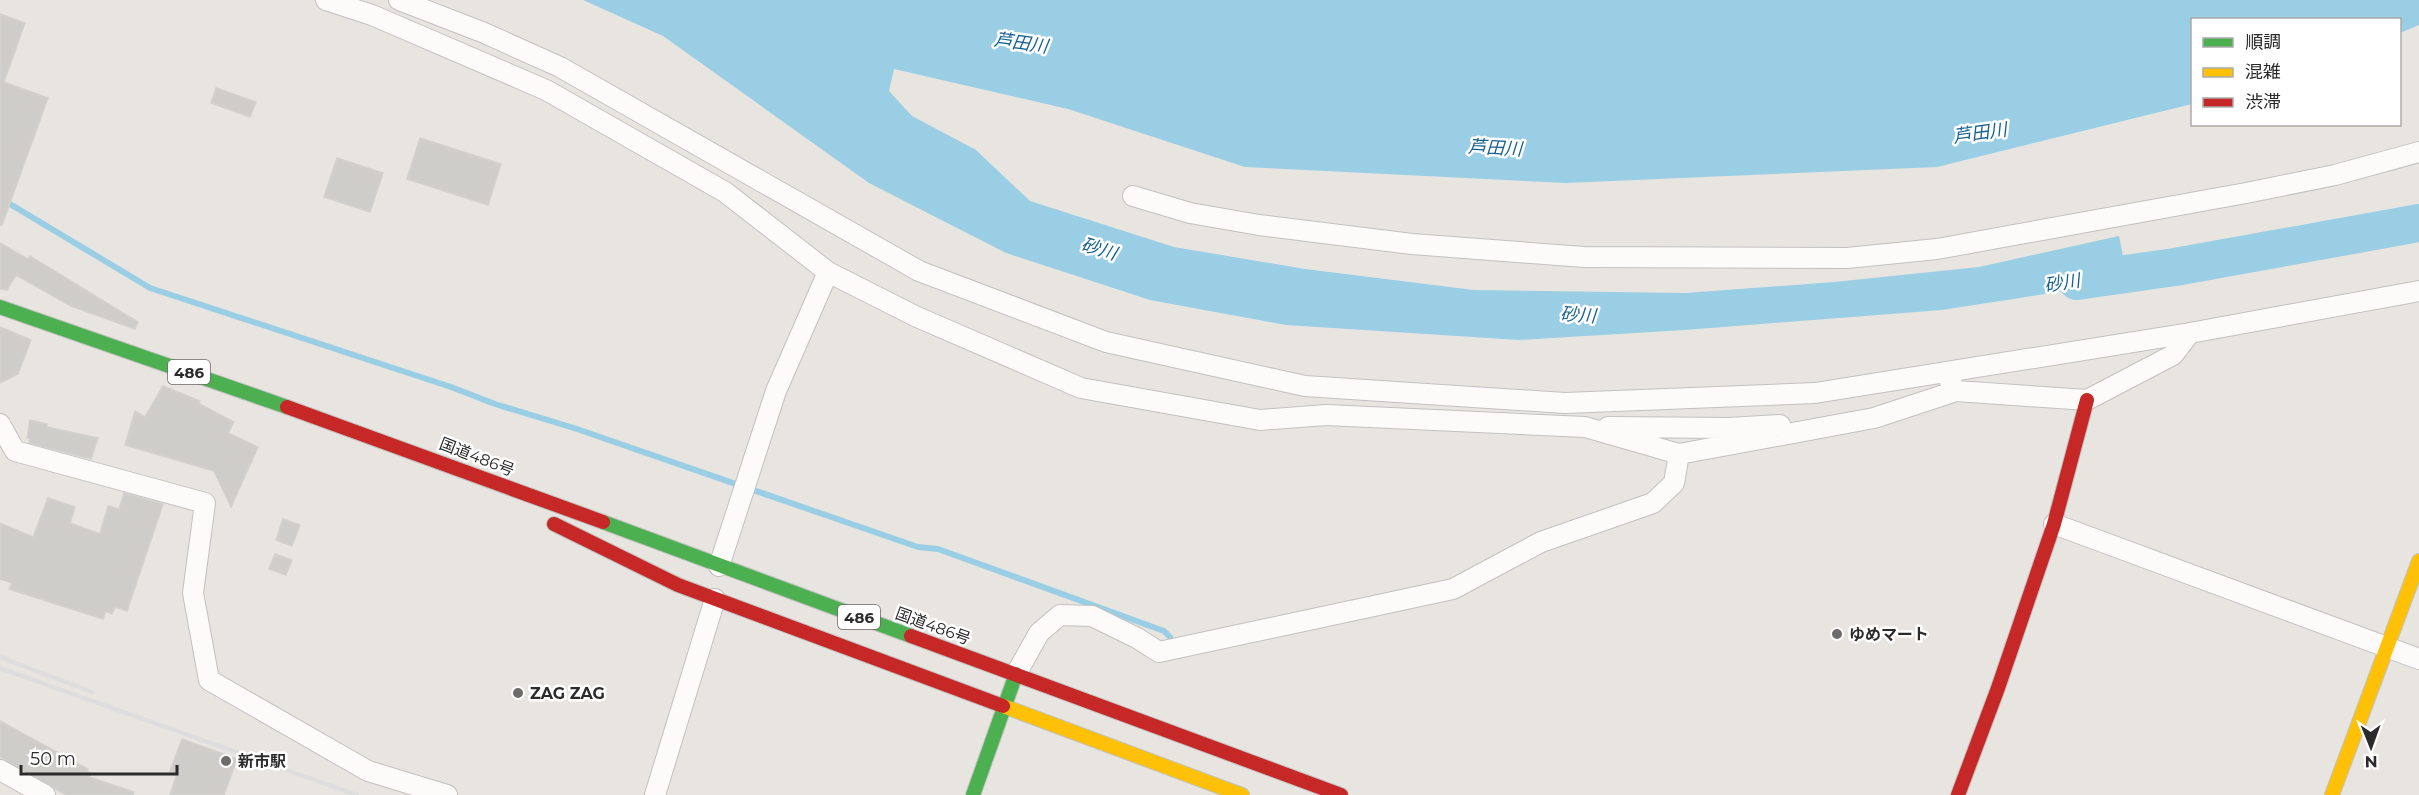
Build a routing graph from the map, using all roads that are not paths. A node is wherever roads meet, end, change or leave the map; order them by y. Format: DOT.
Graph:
graph roads {
  1 [pos="326,0"];
  2 [pos="399,0"];
  3 [pos="2419,152"];
  4 [pos="1133,196"];
  5 [pos="828,272"];
  6 [pos="2419,291"];
  7 [pos="0,307"];
  8 [pos="2190,333"];
  9 [pos="1945,372"];
  10 [pos="1956,391"];
  11 [pos="2087,400"];
  12 [pos="1874,418"];
  13 [pos="0,424"];
  14 [pos="1585,427"];
  15 [pos="378,438"];
  16 [pos="1679,454"];
  17 [pos="517,506"];
  18 [pos="539,516"];
  19 [pos="2054,524"];
  20 [pos="2419,561"];
  21 [pos="719,566"];
  22 [pos="715,599"];
  23 [pos="2388,647"];
  24 [pos="2419,659"];
  25 [pos="1016,674"];
  26 [pos="1004,707"];
  27 [pos="0,770"];
  28 [pos="45,795"];
  29 [pos="447,795"];
  30 [pos="655,795"];
  31 [pos="973,795"];
  32 [pos="1242,795"];
  33 [pos="1341,795"];
  34 [pos="1958,795"];
  35 [pos="2332,795"];
  1 -- 5 [label="street"];
  2 -- 9 [label="street"];
  3 -- 4 [label="street"];
  5 -- 14 [label="street"];
  5 -- 21 [label="street"];
  6 -- 8 [label="street"];
  7 -- 15 [label="main road, 国道486号 / 486"];
  8 -- 9 [label="street"];
  8 -- 11 [label="street"];
  9 -- 10 [label="street"];
  10 -- 11 [label="street"];
  10 -- 12 [label="street"];
  11 -- 19 [label="main road"];
  12 -- 14 [label="street"];
  12 -- 16 [label="street"];
  13 -- 29 [label="street"];
  14 -- 16 [label="street"];
  15 -- 17 [label="main road, 国道486号 / 486"];
  15 -- 21 [label="main road, 国道486号 / 486"];
  16 -- 25 [label="street"];
  18 -- 22 [label="main road, 486"];
  19 -- 23 [label="street"];
  19 -- 34 [label="main road"];
  20 -- 23 [label="main road"];
  21 -- 25 [label="main road, 国道486号 / 486"];
  22 -- 26 [label="main road, 486"];
  22 -- 30 [label="street"];
  23 -- 24 [label="street"];
  23 -- 35 [label="main road"];
  25 -- 26 [label="main road"];
  25 -- 33 [label="main road, 国道486号 / 486"];
  26 -- 31 [label="main road"];
  26 -- 32 [label="main road, 486"];
  27 -- 28 [label="street"];
}
